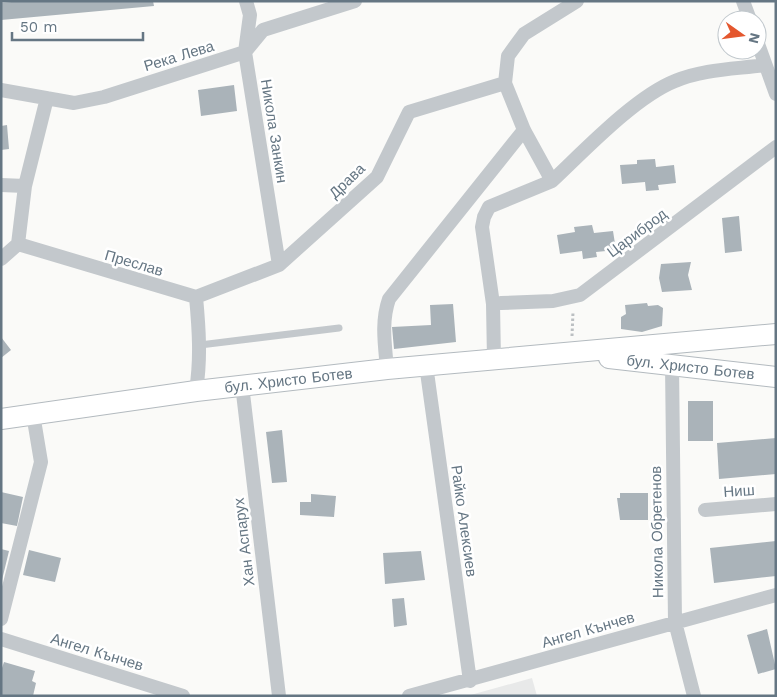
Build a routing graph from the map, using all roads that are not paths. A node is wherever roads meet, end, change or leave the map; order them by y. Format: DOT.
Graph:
graph roads {
  1 [pos="246,1"];
  2 [pos="355,1"];
  3 [pos="577,1"];
  4 [pos="245,52"];
  5 [pos="764,60"];
  6 [pos="766,65"];
  7 [pos="505,83"];
  8 [pos="1,90"];
  9 [pos="776,94"];
  10 [pos="47,98"];
  11 [pos="524,130"];
  12 [pos="776,148"];
  13 [pos="552,181"];
  14 [pos="1,185"];
  15 [pos="25,186"];
  16 [pos="18,244"];
  17 [pos="1,259"];
  18 [pos="279,265"];
  19 [pos="196,297"];
  20 [pos="501,303"];
  21 [pos="339,328"];
  22 [pos="776,334"];
  23 [pos="200,345"];
  24 [pos="574,354"];
  25 [pos="494,360"];
  26 [pos="426,365"];
  27 [pos="672,365"];
  28 [pos="387,369"];
  29 [pos="776,377"];
  30 [pos="242,385"];
  31 [pos="196,391"];
  32 [pos="33,414"];
  33 [pos="1,419"];
  34 [pos="776,504"];
  35 [pos="705,510"];
  36 [pos="776,595"];
  37 [pos="1,619"];
  38 [pos="674,622"];
  39 [pos="1,638"];
  40 [pos="470,680"];
  41 [pos="183,696"];
  42 [pos="279,696"];
  43 [pos="409,696"];
  44 [pos="694,696"];
  1 -- 4 [label="street, Никола Занкин"];
  2 -- 4 [label="street"];
  3 -- 7 [label="street"];
  4 -- 10 [label="street, Река Лева"];
  4 -- 18 [label="street, Никола Занкин"];
  5 -- 6 [label="street"];
  6 -- 9 [label="street"];
  6 -- 13 [label="street"];
  7 -- 11 [label="street"];
  7 -- 18 [label="street, Драва"];
  8 -- 10 [label="street, Река Лева"];
  10 -- 15 [label="street"];
  11 -- 13 [label="street"];
  11 -- 28 [label="street"];
  12 -- 20 [label="street, Цариброд"];
  13 -- 25 [label="street"];
  14 -- 15 [label="street"];
  15 -- 16 [label="street"];
  16 -- 17 [label="street"];
  16 -- 19 [label="street, Преслав"];
  18 -- 19 [label="street, Драва"];
  19 -- 23 [label="street"];
  21 -- 23 [label="lane"];
  22 -- 24 [label="street, бул. Христо Ботев"];
  23 -- 31 [label="street"];
  24 -- 25 [label="street, бул. Христо Ботев"];
  24 -- 27 [label="street, бул. Христо Ботев"];
  25 -- 26 [label="street, бул. Христо Ботев"];
  26 -- 28 [label="street, бул. Христо Ботев"];
  26 -- 40 [label="street, Райко Алексиев"];
  27 -- 29 [label="street, бул. Христо Ботев"];
  27 -- 38 [label="street, Никола Обретенов"];
  28 -- 30 [label="street, бул. Христо Ботев"];
  30 -- 31 [label="street, бул. Христо Ботев"];
  30 -- 42 [label="street, Хан Аспарух"];
  31 -- 32 [label="street, бул. Христо Ботев"];
  32 -- 33 [label="street, бул. Христо Ботев"];
  32 -- 37 [label="street"];
  34 -- 35 [label="street, Ниш"];
  36 -- 38 [label="street, Ангел Кънчев"];
  38 -- 40 [label="street, Ангел Кънчев"];
  38 -- 44 [label="street, Никола Обретенов"];
  39 -- 41 [label="street, Ангел Кънчев"];
  40 -- 43 [label="street, Ангел Кънчев"];
}
